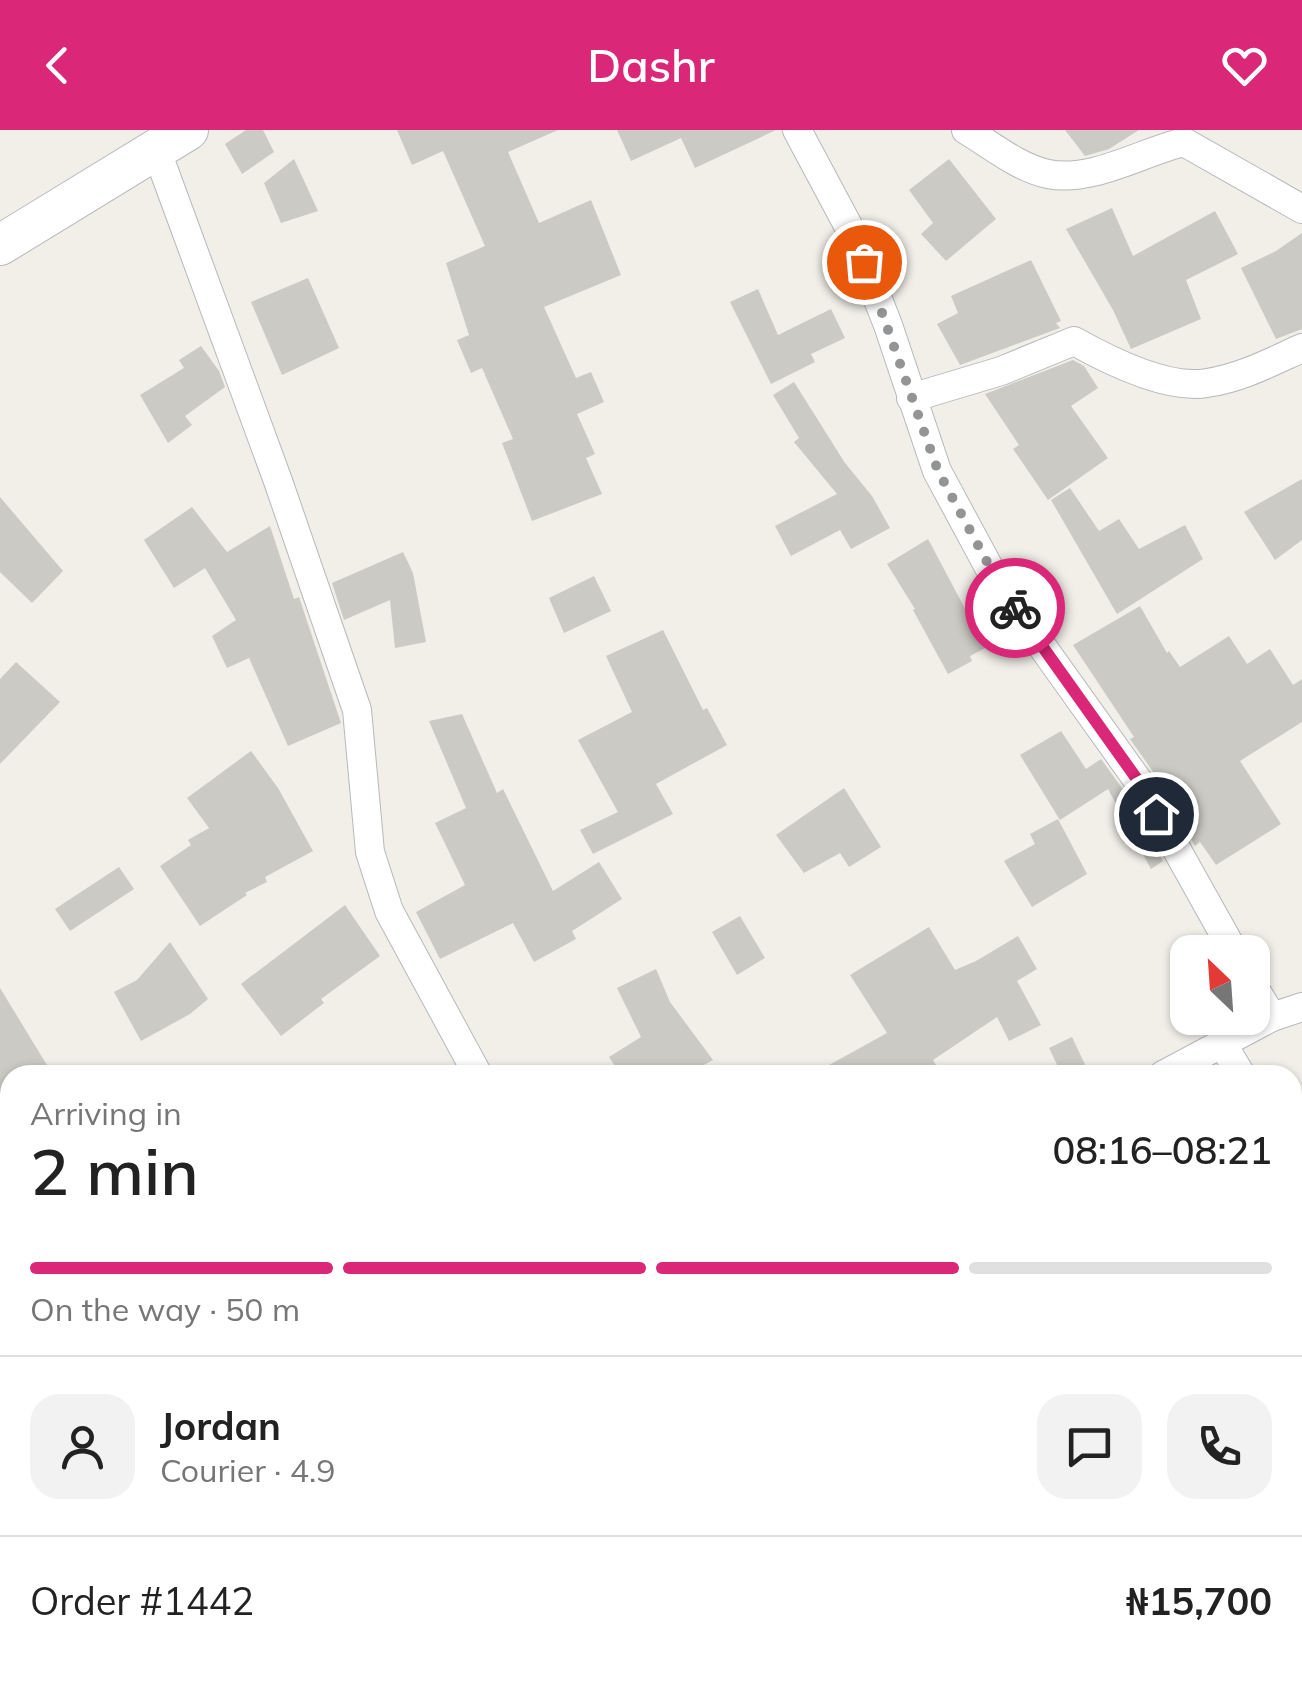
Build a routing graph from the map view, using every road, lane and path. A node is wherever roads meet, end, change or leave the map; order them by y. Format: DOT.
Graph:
graph roads {
  1 [pos="797,130"];
  2 [pos="966,130"];
  3 [pos="172,140"];
  4 [pos="1302,209"];
  5 [pos="0,245"];
  6 [pos="1302,348"];
  7 [pos="911,398"];
  8 [pos="1224,935"];
  9 [pos="1302,1007"];
  10 [pos="1270,1014"];
  11 [pos="1272,1017"];
  12 [pos="1222,1043"];
  13 [pos="473,1065"];
  14 [pos="1181,1065"];
  15 [pos="1235,1065"];
  1 -- 7 [label="street"];
  2 -- 4 [label="street"];
  3 -- 5 [label="street"];
  3 -- 13 [label="street"];
  6 -- 7 [label="street"];
  7 -- 8 [label="street"];
  9 -- 11 [label="street"];
  10 -- 11 [label="street"];
  11 -- 12 [label="street"];
  12 -- 14 [label="street"];
  12 -- 15 [label="street"];
}
